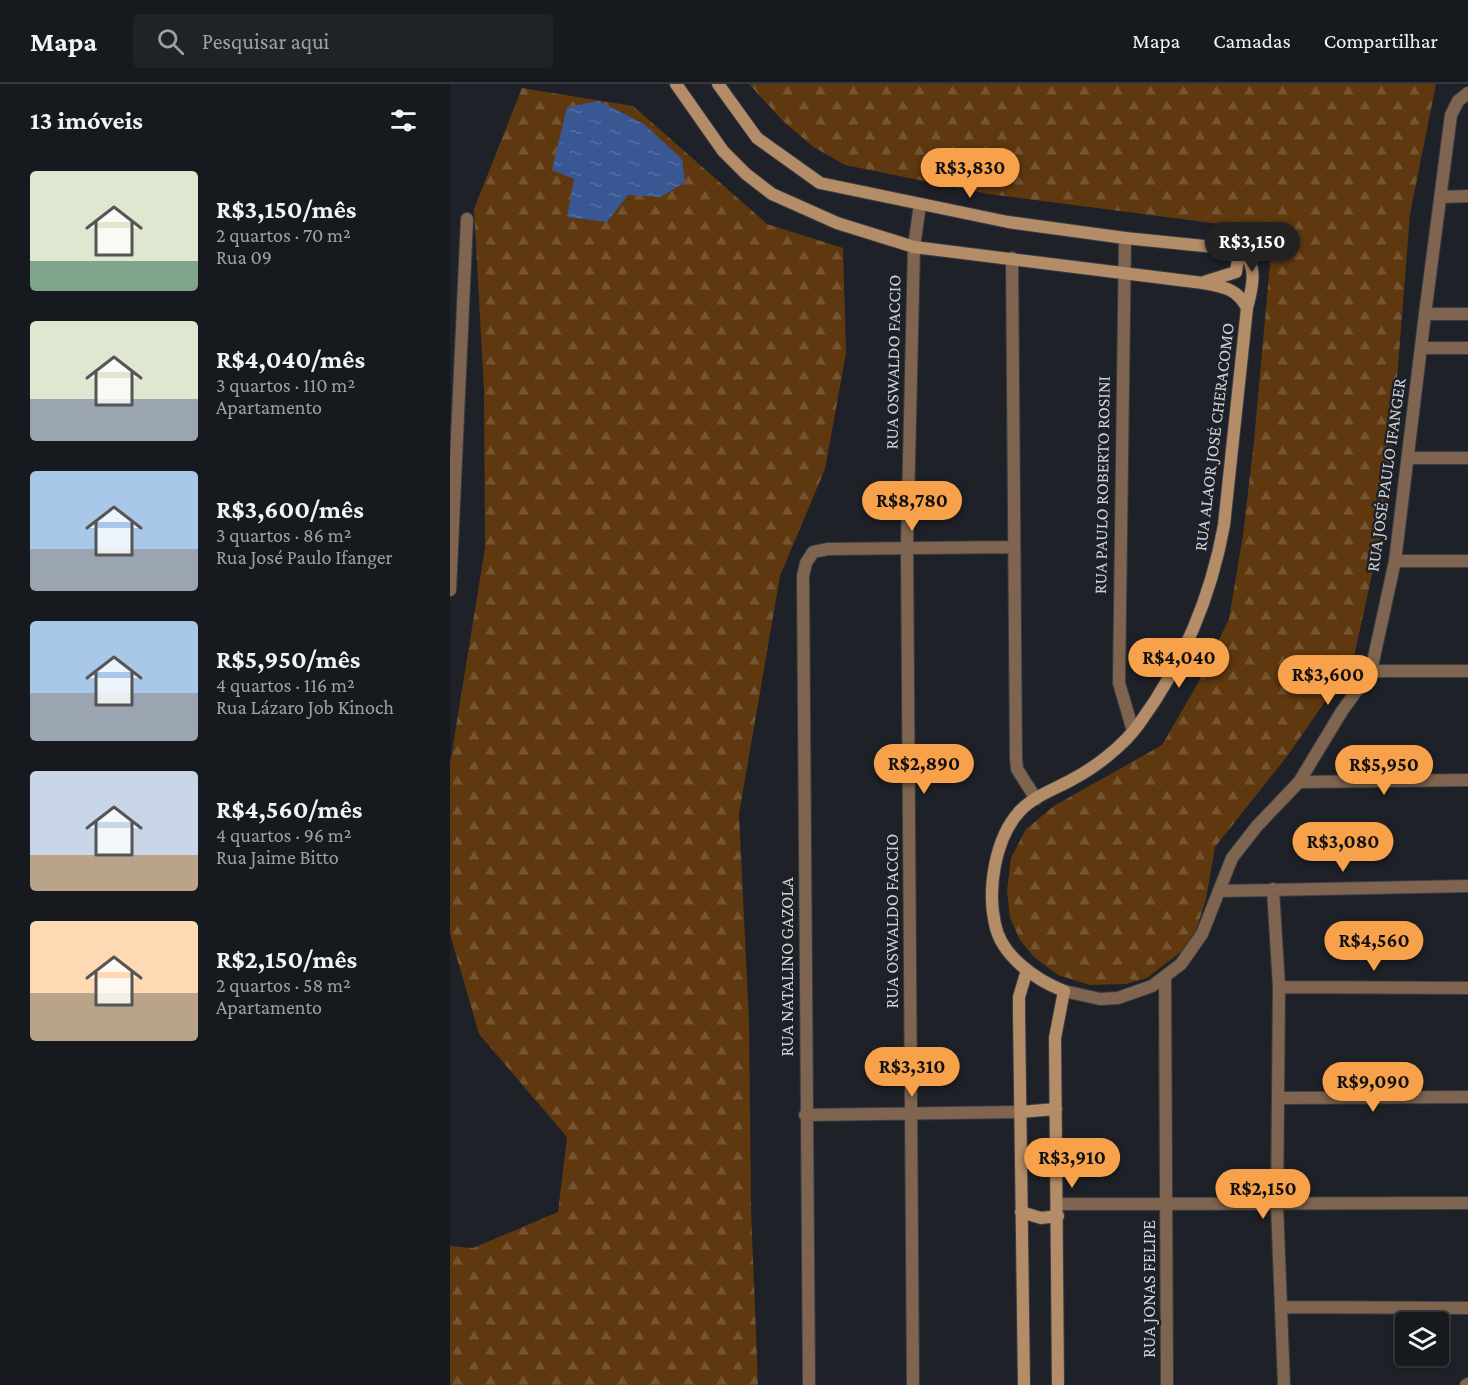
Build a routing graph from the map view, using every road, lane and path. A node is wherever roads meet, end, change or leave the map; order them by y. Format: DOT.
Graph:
graph roads {
  1 [pos="676,84"];
  2 [pos="718,84"];
  3 [pos="1465,95"];
  4 [pos="1468,196"];
  5 [pos="1441,197"];
  6 [pos="920,204"];
  7 [pos="467,219"];
  8 [pos="1125,238"];
  9 [pos="914,247"];
  10 [pos="1220,247"];
  11 [pos="1012,258"];
  12 [pos="1122,273"];
  13 [pos="1203,283"];
  14 [pos="1247,308"];
  15 [pos="1425,314"];
  16 [pos="1468,314"];
  17 [pos="1421,348"];
  18 [pos="1468,348"];
  19 [pos="1408,458"];
  20 [pos="1468,458"];
  21 [pos="907,547"];
  22 [pos="1013,547"];
  23 [pos="1395,561"];
  24 [pos="1468,561"];
  25 [pos="450,590"];
  26 [pos="1371,671"];
  27 [pos="1468,671"];
  28 [pos="1133,731"];
  29 [pos="1468,780"];
  30 [pos="1299,782"];
  31 [pos="1036,799"];
  32 [pos="1468,886"];
  33 [pos="1273,889"];
  34 [pos="1219,891"];
  35 [pos="1027,970"];
  36 [pos="1165,978"];
  37 [pos="1279,987"];
  38 [pos="1468,988"];
  39 [pos="1064,991"];
  40 [pos="1279,1098"];
  41 [pos="1468,1098"];
  42 [pos="1056,1109"];
  43 [pos="1020,1112"];
  44 [pos="911,1113"];
  45 [pos="805,1115"];
  46 [pos="1468,1203"];
  47 [pos="1277,1205"];
  48 [pos="1168,1206"];
  49 [pos="1058,1210"];
  50 [pos="1021,1212"];
  51 [pos="1281,1307"];
  52 [pos="1468,1308"];
  53 [pos="808,1385"];
  54 [pos="913,1385"];
  55 [pos="1024,1385"];
  56 [pos="1058,1385"];
  57 [pos="1167,1385"];
  58 [pos="1284,1385"];
  1 -- 9 [label="main road"];
  2 -- 6 [label="main road"];
  3 -- 5 [label="street, RUA JOSÉ PAULO IFANGER"];
  4 -- 5 [label="street"];
  5 -- 15 [label="street, RUA JOSÉ PAULO IFANGER"];
  6 -- 8 [label="main road"];
  6 -- 9 [label="street, RUA OSWALDO FACCIO"];
  7 -- 25 [label="street"];
  8 -- 10 [label="main road"];
  8 -- 12 [label="street, RUA PAULO ROBERTO ROSINI"];
  9 -- 11 [label="main road"];
  9 -- 21 [label="street, RUA OSWALDO FACCIO"];
  10 -- 13 [label="main road"];
  10 -- 14 [label="main road, RUA ALAOR JOSÉ CHERACOMO"];
  11 -- 12 [label="main road"];
  11 -- 22 [label="street"];
  12 -- 13 [label="main road"];
  12 -- 28 [label="street, RUA PAULO ROBERTO ROSINI"];
  13 -- 14 [label="main road"];
  14 -- 28 [label="main road, RUA ALAOR JOSÉ CHERACOMO"];
  15 -- 16 [label="street"];
  15 -- 17 [label="street, RUA JOSÉ PAULO IFANGER"];
  17 -- 18 [label="street"];
  17 -- 19 [label="street, RUA JOSÉ PAULO IFANGER"];
  19 -- 20 [label="street"];
  19 -- 23 [label="street, RUA JOSÉ PAULO IFANGER"];
  21 -- 22 [label="street"];
  21 -- 44 [label="street, RUA OSWALDO FACCIO"];
  21 -- 45 [label="street, RUA NATALINO GAZOLA"];
  22 -- 31 [label="street"];
  23 -- 24 [label="street"];
  23 -- 26 [label="street, RUA JOSÉ PAULO IFANGER"];
  26 -- 27 [label="street"];
  26 -- 30 [label="street, RUA JOSÉ PAULO IFANGER"];
  28 -- 31 [label="main road, RUA ALAOR JOSÉ CHERACOMO"];
  29 -- 30 [label="street"];
  30 -- 34 [label="street, RUA JOSÉ PAULO IFANGER"];
  31 -- 35 [label="main road, RUA ALAOR JOSÉ CHERACOMO"];
  32 -- 33 [label="street"];
  33 -- 34 [label="street"];
  33 -- 37 [label="street"];
  34 -- 36 [label="street, RUA JOSÉ PAULO IFANGER"];
  35 -- 39 [label="main road, RUA ALAOR JOSÉ CHERACOMO"];
  35 -- 43 [label="main road"];
  36 -- 39 [label="street, RUA JOSÉ PAULO IFANGER"];
  36 -- 48 [label="street, RUA JONAS FELIPE"];
  37 -- 38 [label="street"];
  37 -- 40 [label="street"];
  39 -- 42 [label="main road"];
  40 -- 41 [label="street"];
  40 -- 47 [label="street"];
  42 -- 43 [label="main road"];
  42 -- 49 [label="main road"];
  43 -- 44 [label="street"];
  43 -- 50 [label="main road"];
  44 -- 45 [label="street"];
  44 -- 54 [label="street, RUA OSWALDO FACCIO"];
  45 -- 53 [label="street, RUA NATALINO GAZOLA"];
  46 -- 47 [label="street"];
  47 -- 48 [label="street"];
  47 -- 51 [label="street"];
  48 -- 49 [label="street"];
  48 -- 57 [label="street, RUA JONAS FELIPE"];
  49 -- 50 [label="main road"];
  49 -- 56 [label="main road"];
  50 -- 55 [label="main road"];
  51 -- 52 [label="street"];
  51 -- 58 [label="street"];
}
